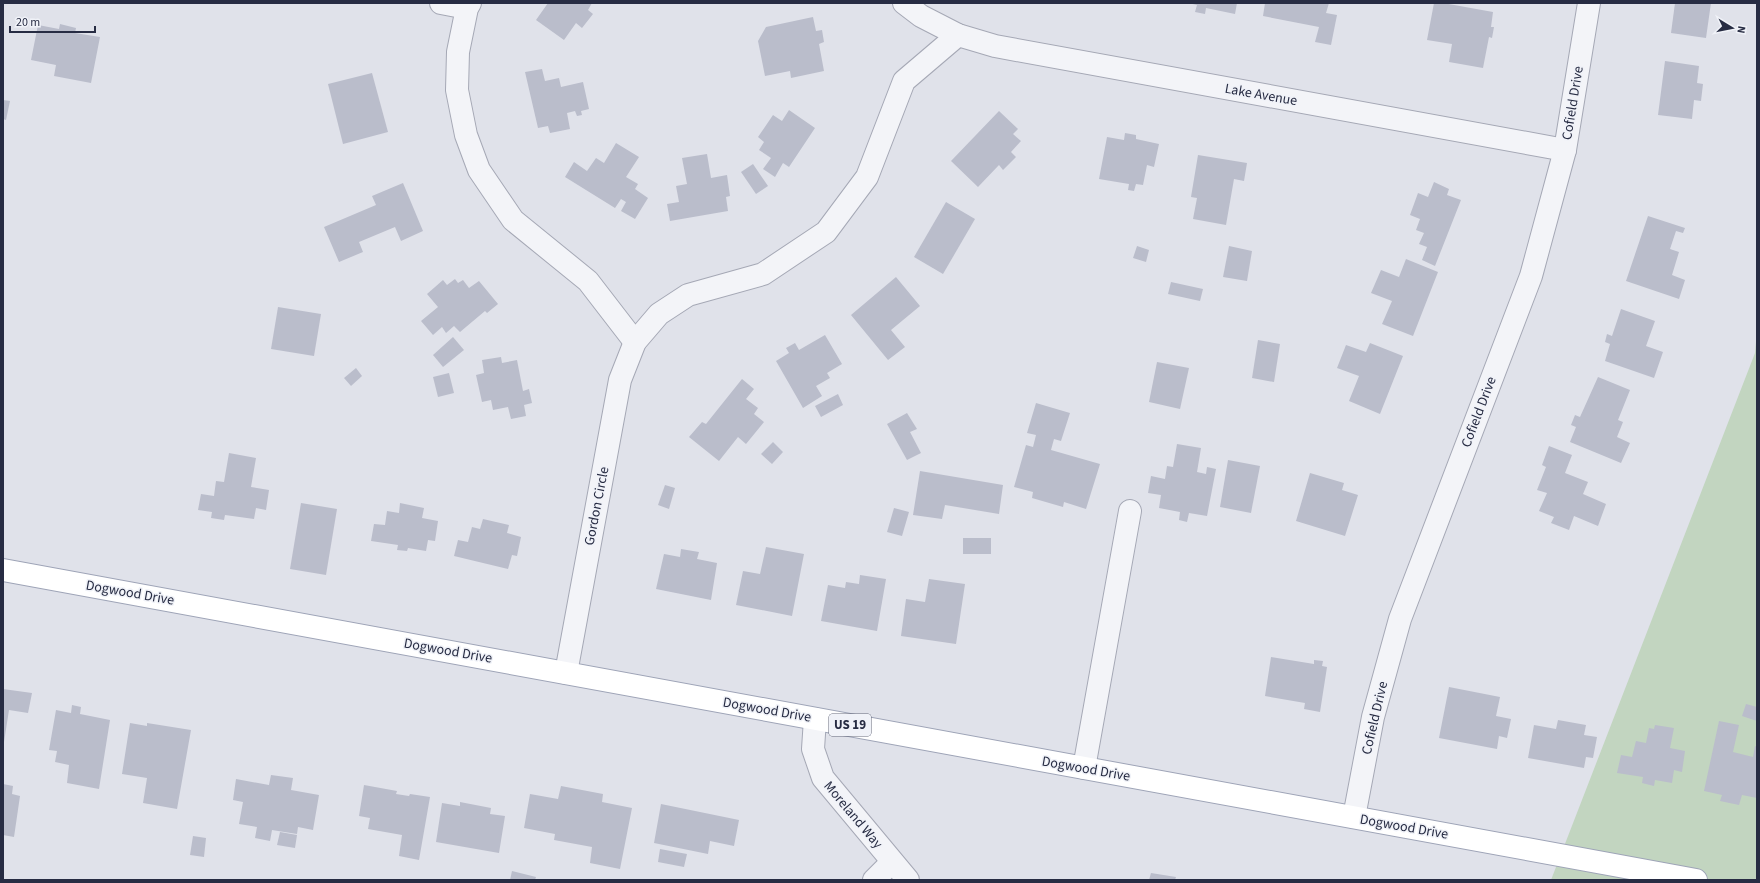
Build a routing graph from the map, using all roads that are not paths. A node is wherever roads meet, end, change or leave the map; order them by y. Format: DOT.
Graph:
graph roads {
  1 [pos="441,3"];
  2 [pos="904,3"];
  3 [pos="1589,3"];
  4 [pos="468,5"];
  5 [pos="958,35"];
  6 [pos="1565,150"];
  7 [pos="635,342"];
  8 [pos="1130,511"];
  9 [pos="3,570"];
  10 [pos="566,673"];
  11 [pos="815,719"];
  12 [pos="1084,768"];
  13 [pos="1354,817"];
  14 [pos="892,862"];
  15 [pos="874,880"];
  16 [pos="908,880"];
  17 [pos="1696,880"];
  1 -- 4 [label="street"];
  2 -- 5 [label="street, Lake Avenue"];
  3 -- 6 [label="street, Cofield Drive"];
  4 -- 7 [label="street"];
  5 -- 6 [label="street, Lake Avenue"];
  5 -- 7 [label="street, Gordon Circle"];
  6 -- 13 [label="street, Cofield Drive"];
  7 -- 10 [label="street, Gordon Circle"];
  8 -- 12 [label="street"];
  9 -- 10 [label="main road, Dogwood Drive / US 19"];
  10 -- 11 [label="main road, Dogwood Drive / US 19"];
  11 -- 12 [label="main road, Dogwood Drive / US 19"];
  11 -- 14 [label="street, Moreland Way"];
  12 -- 13 [label="main road, Dogwood Drive / US 19"];
  13 -- 17 [label="main road, Dogwood Drive / US 19"];
  14 -- 15 [label="street"];
  14 -- 16 [label="street, Moreland Way"];
}
